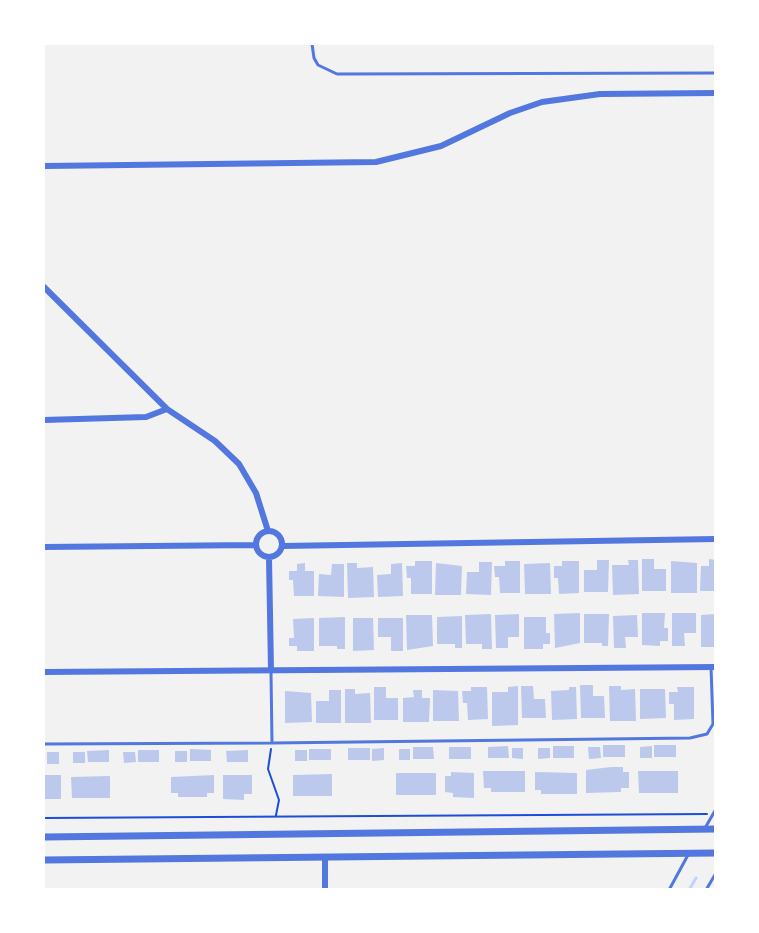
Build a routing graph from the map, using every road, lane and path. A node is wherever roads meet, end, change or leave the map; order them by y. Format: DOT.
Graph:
graph roads {
  1 [pos="312,44"];
  2 [pos="716,73"];
  3 [pos="716,93"];
  4 [pos="44,166"];
  5 [pos="44,287"];
  6 [pos="167,409"];
  7 [pos="44,420"];
  8 [pos="268,531"];
  9 [pos="716,539"];
  10 [pos="255,545"];
  11 [pos="282,546"];
  12 [pos="44,547"];
  13 [pos="269,558"];
  14 [pos="713,667"];
  15 [pos="271,670"];
  16 [pos="44,672"];
  17 [pos="272,743"];
  18 [pos="44,744"];
  19 [pos="716,808"];
  20 [pos="713,814"];
  21 [pos="276,816"];
  22 [pos="44,818"];
  23 [pos="704,829"];
  24 [pos="716,829"];
  25 [pos="44,837"];
  26 [pos="716,853"];
  27 [pos="689,854"];
  28 [pos="325,858"];
  29 [pos="44,860"];
  30 [pos="716,873"];
  31 [pos="324,890"];
  32 [pos="669,890"];
  33 [pos="706,890"];
  1 -- 2 [label="lane"];
  3 -- 4 [label="street"];
  5 -- 6 [label="street"];
  6 -- 7 [label="street"];
  6 -- 8 [label="street"];
  8 -- 10 [label="street"];
  8 -- 11 [label="street"];
  9 -- 11 [label="street"];
  10 -- 12 [label="street"];
  10 -- 13 [label="street"];
  11 -- 13 [label="street"];
  13 -- 15 [label="street"];
  14 -- 15 [label="street"];
  14 -- 17 [label="lane"];
  15 -- 16 [label="street"];
  15 -- 17 [label="lane"];
  17 -- 18 [label="lane"];
  17 -- 21 [label="path"];
  19 -- 20 [label="lane"];
  20 -- 21 [label="path"];
  20 -- 23 [label="lane"];
  21 -- 22 [label="path"];
  23 -- 24 [label="street"];
  23 -- 25 [label="street"];
  26 -- 27 [label="street"];
  27 -- 28 [label="street"];
  27 -- 32 [label="lane"];
  28 -- 29 [label="street"];
  28 -- 31 [label="street"];
  30 -- 33 [label="lane"];
}
